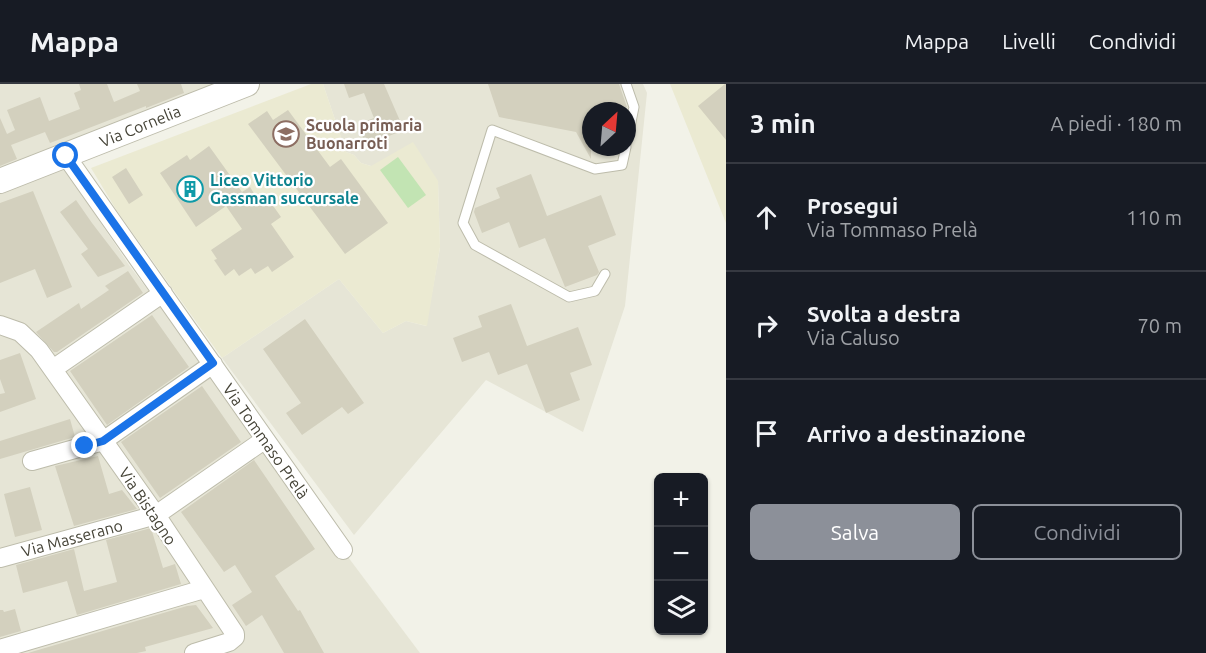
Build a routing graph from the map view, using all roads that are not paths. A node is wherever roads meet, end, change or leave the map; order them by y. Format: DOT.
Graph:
graph roads {
  1 [pos="247,84"];
  2 [pos="626,84"];
  3 [pos="632,102"];
  4 [pos="66,156"];
  5 [pos="624,156"];
  6 [pos="0,181"];
  7 [pos="605,274"];
  8 [pos="163,293"];
  9 [pos="0,325"];
  10 [pos="213,363"];
  11 [pos="53,369"];
  12 [pos="264,440"];
  13 [pos="103,441"];
  14 [pos="32,461"];
  15 [pos="156,515"];
  16 [pos="343,550"];
  17 [pos="0,558"];
  18 [pos="204,589"];
  19 [pos="0,649"];
  20 [pos="194,653"];
  1 -- 4 [label="street, Via Cornelia"];
  2 -- 3 [label="lane"];
  4 -- 6 [label="street, Via Cornelia"];
  4 -- 8 [label="street, Via Tommaso Prelà"];
  5 -- 7 [label="lane"];
  8 -- 10 [label="street, Via Tommaso Prelà"];
  8 -- 11 [label="street"];
  9 -- 11 [label="street, Via Bistagno"];
  10 -- 12 [label="street, Via Tommaso Prelà"];
  10 -- 13 [label="street"];
  11 -- 13 [label="street, Via Bistagno"];
  12 -- 15 [label="street, Via Masserano"];
  12 -- 16 [label="street, Via Tommaso Prelà"];
  13 -- 14 [label="street"];
  13 -- 15 [label="street, Via Bistagno"];
  15 -- 17 [label="street, Via Masserano"];
  15 -- 18 [label="street, Via Bistagno"];
  18 -- 19 [label="street"];
  18 -- 20 [label="street, Via Bistagno"];
}
